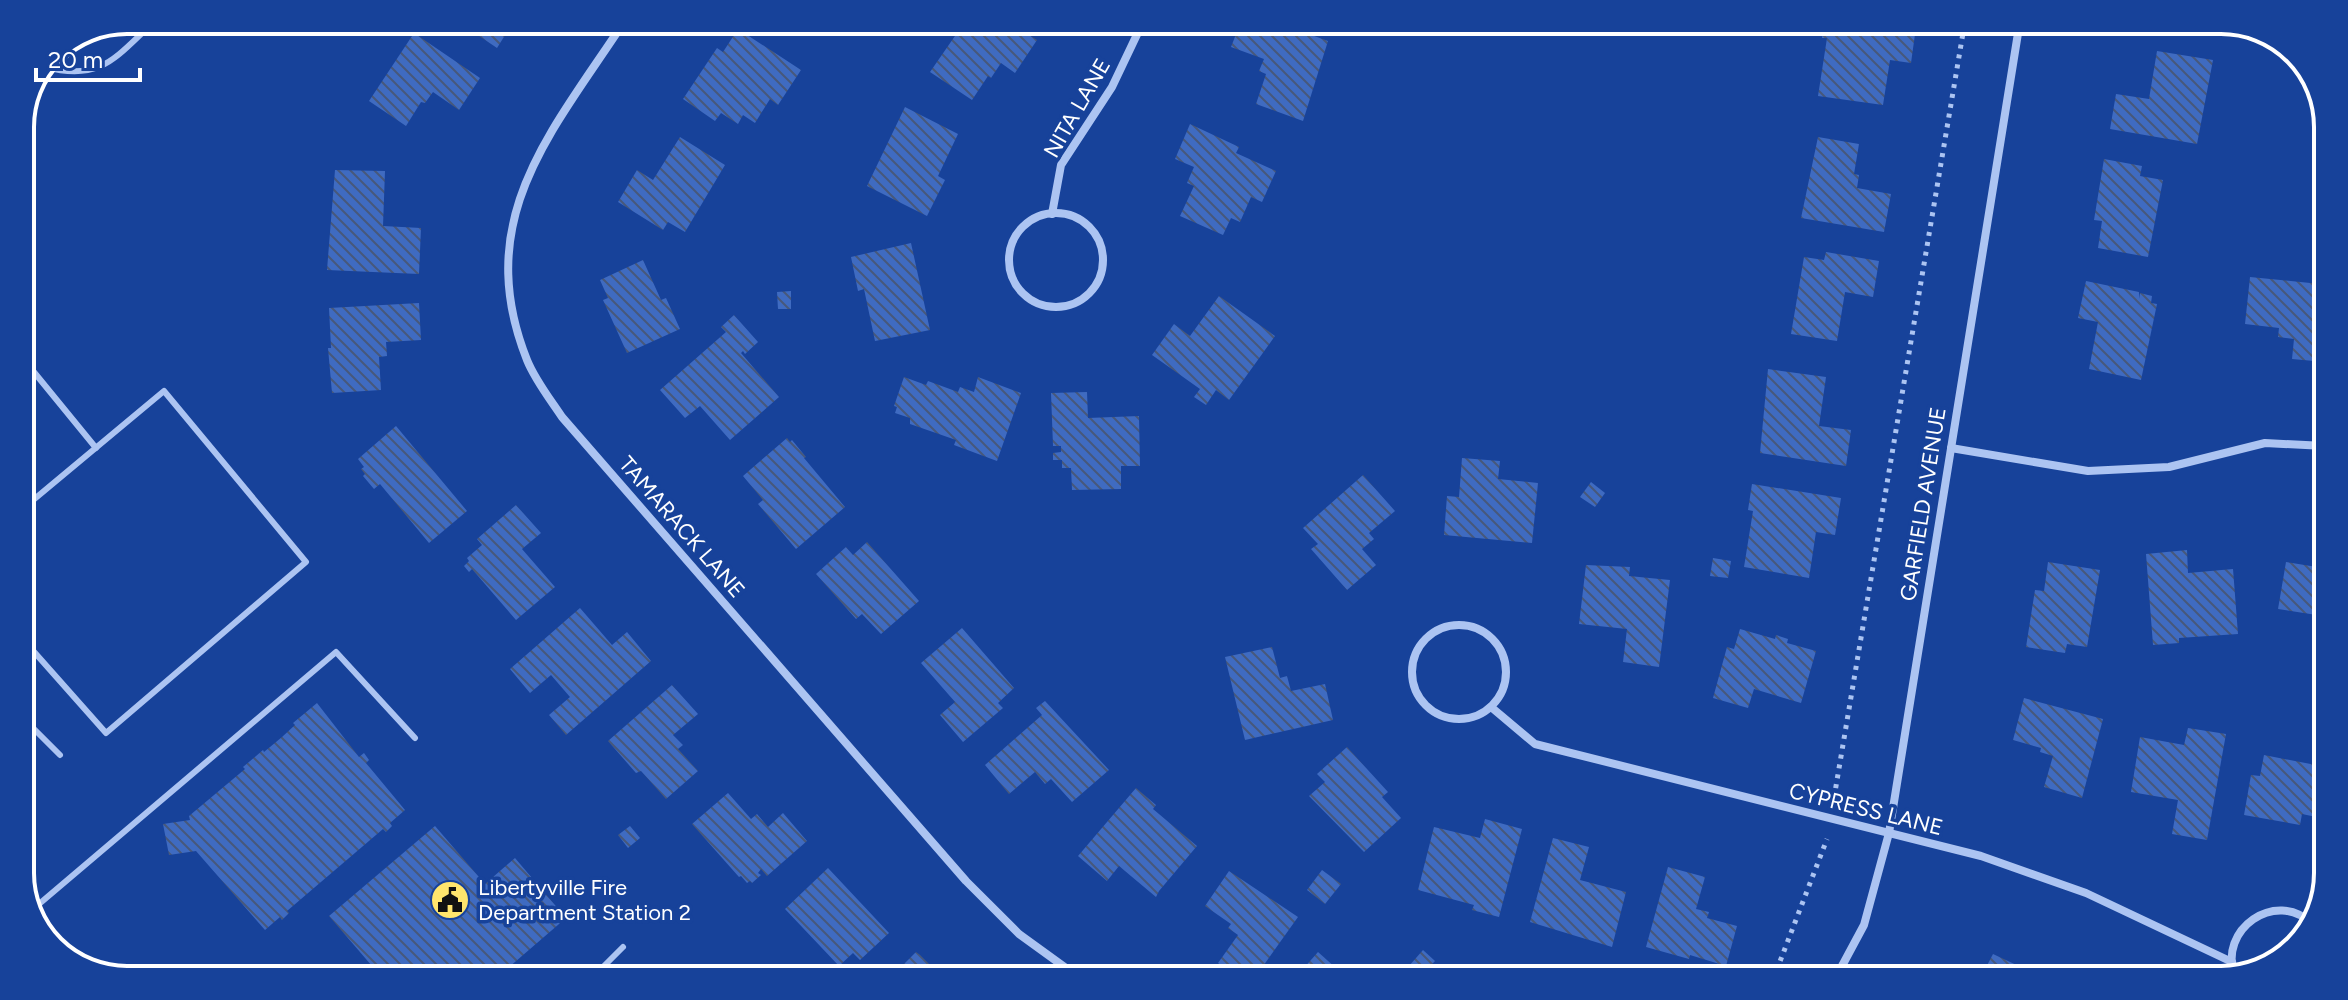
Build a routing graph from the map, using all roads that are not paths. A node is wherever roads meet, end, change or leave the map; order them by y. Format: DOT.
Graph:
graph roads {
  1 [pos="140,34"];
  2 [pos="616,34"];
  3 [pos="1137,34"];
  4 [pos="2018,34"];
  5 [pos="54,69"];
  6 [pos="1052,214"];
  7 [pos="34,372"];
  8 [pos="2314,445"];
  9 [pos="96,448"];
  10 [pos="1951,448"];
  11 [pos="34,499"];
  12 [pos="34,652"];
  13 [pos="1491,707"];
  14 [pos="34,729"];
  15 [pos="415,738"];
  16 [pos="60,755"];
  17 [pos="1889,833"];
  18 [pos="40,903"];
  19 [pos="2302,918"];
  20 [pos="623,947"];
  21 [pos="2232,962"];
  22 [pos="604,966"];
  23 [pos="1063,966"];
  24 [pos="1842,966"];
  1 -- 5 [label="lane"];
  2 -- 23 [label="street, TAMARACK LANE"];
  3 -- 6 [label="street, NITA LANE"];
  4 -- 10 [label="street, GARFIELD AVENUE"];
  6 -- 6 [label="street"];
  7 -- 9 [label="lane"];
  8 -- 10 [label="street"];
  9 -- 11 [label="lane"];
  9 -- 12 [label="lane"];
  10 -- 17 [label="street, GARFIELD AVENUE"];
  13 -- 13 [label="street"];
  13 -- 17 [label="street, CYPRESS LANE"];
  14 -- 16 [label="lane"];
  15 -- 18 [label="lane"];
  17 -- 21 [label="street, CYPRESS LANE"];
  17 -- 24 [label="street, GARFIELD AVENUE"];
  19 -- 21 [label="street"];
  20 -- 22 [label="lane"];
}
